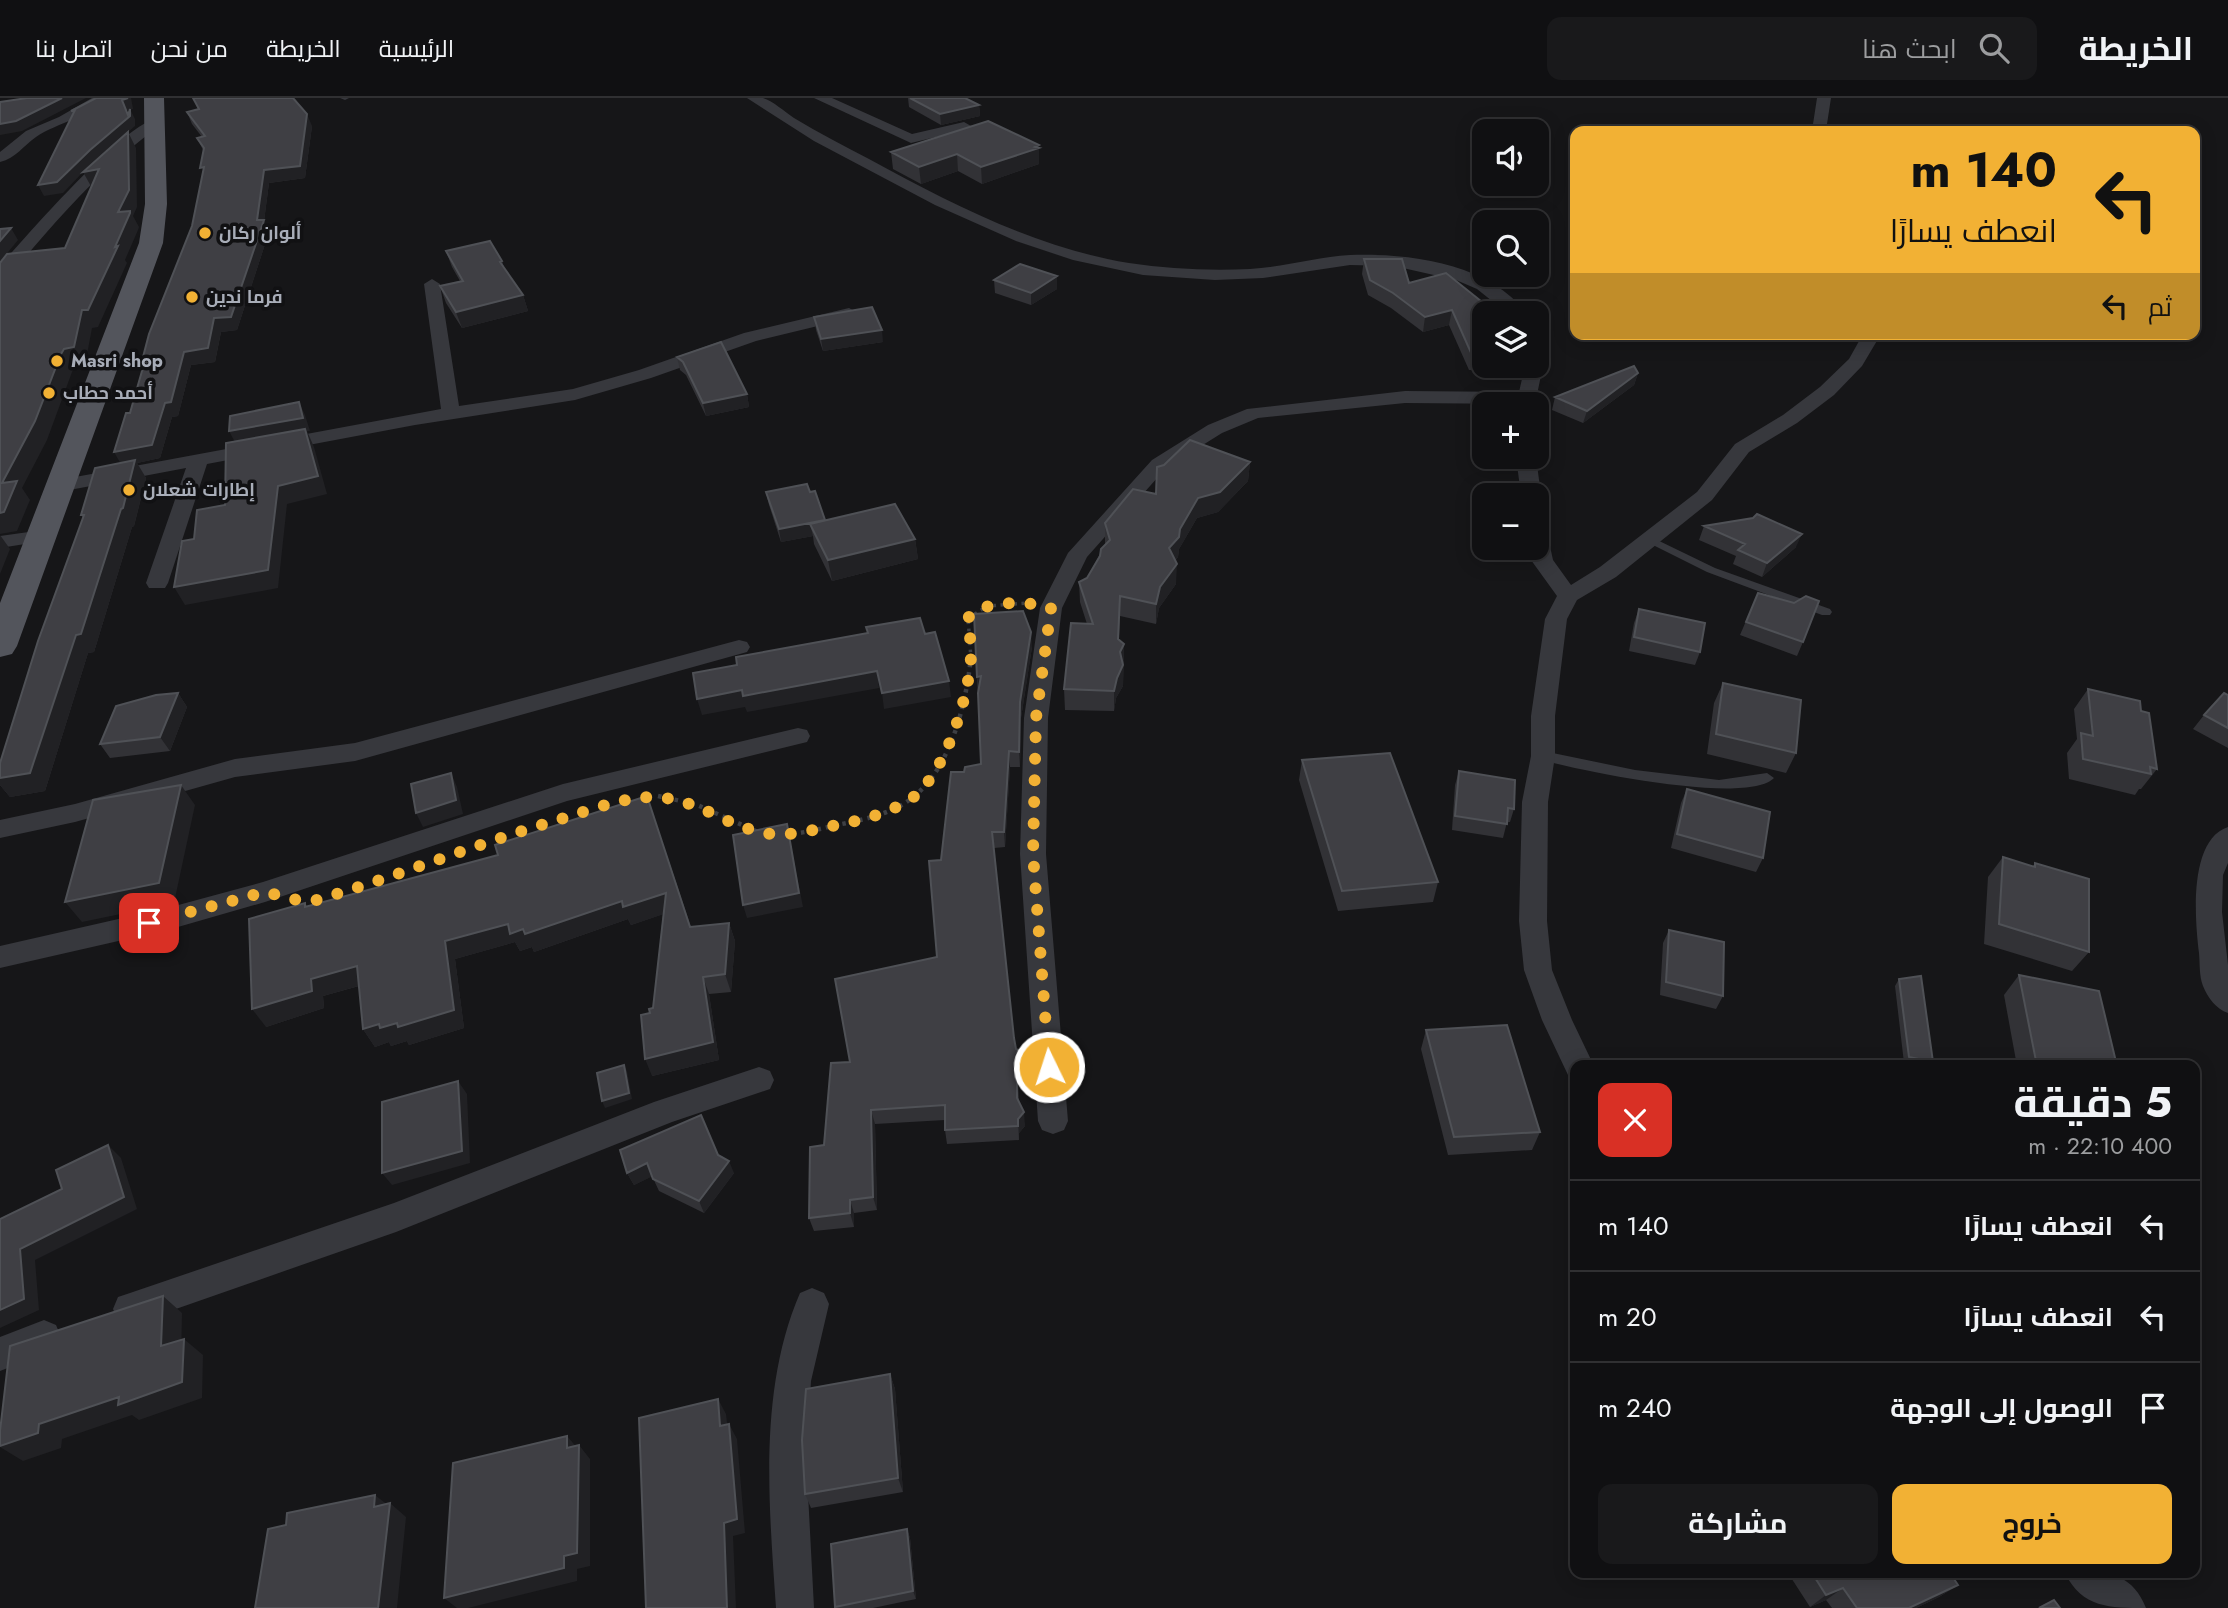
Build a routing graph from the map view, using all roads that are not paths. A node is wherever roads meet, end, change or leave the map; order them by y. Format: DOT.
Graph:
graph roads {
  1 [pos="102,98"];
  2 [pos="754,98"];
  3 [pos="821,98"];
  4 [pos="1824,98"];
  5 [pos="153,111"];
  6 [pos="45,113"];
  7 [pos="964,126"];
  8 [pos="1822,126"];
  9 [pos="31,134"];
  10 [pos="18,147"];
  11 [pos="0,158"];
  12 [pos="0,171"];
  13 [pos="0,276"];
  14 [pos="432,284"];
  15 [pos="1503,301"];
  16 [pos="862,311"];
  17 [pos="1869,340"];
  18 [pos="1472,399"];
  19 [pos="451,413"];
  20 [pos="199,459"];
  21 [pos="59,486"];
  22 [pos="43,536"];
  23 [pos="1651,540"];
  24 [pos="0,542"];
  25 [pos="1542,560"];
  26 [pos="157,583"];
  27 [pos="1568,596"];
  28 [pos="1826,612"];
  29 [pos="0,646"];
  30 [pos="739,647"];
  31 [pos="798,736"];
  32 [pos="1543,756"];
  33 [pos="1766,778"];
  34 [pos="0,829"];
  35 [pos="2228,837"];
  36 [pos="0,957"];
  37 [pos="2228,1001"];
  38 [pos="1576,1060"];
  39 [pos="759,1080"];
  40 [pos="1052,1121"];
  41 [pos="812,1304"];
  42 [pos="0,1354"];
  43 [pos="2090,1578"];
  44 [pos="795,1608"];
  45 [pos="2127,1608"];
  1 -- 9 [label="street"];
  2 -- 15 [label="street"];
  3 -- 7 [label="street"];
  4 -- 8 [label="street"];
  5 -- 13 [label="street"];
  5 -- 21 [label="main road"];
  6 -- 9 [label="street"];
  9 -- 10 [label="street"];
  10 -- 11 [label="street"];
  10 -- 12 [label="street"];
  14 -- 19 [label="street"];
  16 -- 19 [label="street"];
  17 -- 23 [label="street"];
  18 -- 40 [label="street"];
  19 -- 20 [label="street"];
  20 -- 21 [label="street"];
  20 -- 26 [label="street"];
  21 -- 22 [label="main road"];
  22 -- 24 [label="street"];
  22 -- 29 [label="main road"];
  23 -- 27 [label="street"];
  23 -- 28 [label="lane"];
  25 -- 27 [label="street"];
  27 -- 32 [label="street"];
  30 -- 34 [label="street"];
  31 -- 36 [label="street"];
  32 -- 33 [label="lane"];
  32 -- 38 [label="street"];
  35 -- 37 [label="street"];
  39 -- 42 [label="street"];
  41 -- 44 [label="street"];
  43 -- 45 [label="street"];
}
